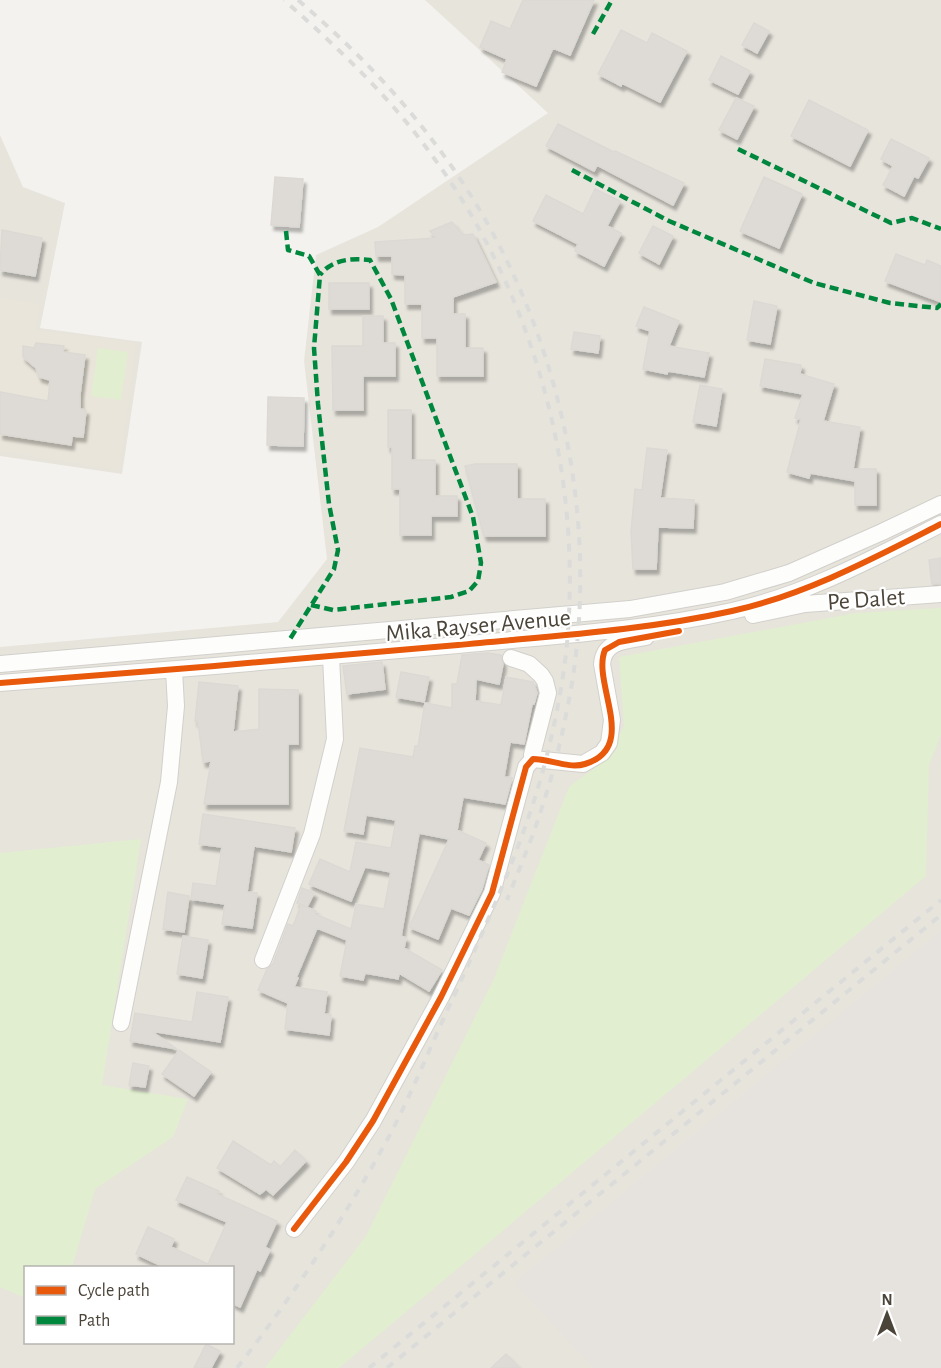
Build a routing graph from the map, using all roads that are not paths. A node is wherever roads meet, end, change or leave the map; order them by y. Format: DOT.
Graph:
graph roads {
  1 [pos="941,504"];
  2 [pos="941,524"];
  3 [pos="941,594"];
  4 [pos="802,597"];
  5 [pos="331,657"];
  6 [pos="512,658"];
  7 [pos="0,664"];
  8 [pos="174,670"];
  9 [pos="0,683"];
  10 [pos="533,759"];
  11 [pos="263,960"];
  12 [pos="121,1023"];
  13 [pos="294,1229"];
  1 -- 7 [label="street, Mika Rayser Avenue"];
  2 -- 4 [label="street, Mika Rayser Avenue"];
  3 -- 4 [label="street, Pe Dalet"];
  4 -- 5 [label="street, Mika Rayser Avenue"];
  4 -- 10 [label="street"];
  5 -- 8 [label="street, Mika Rayser Avenue"];
  5 -- 11 [label="street"];
  6 -- 10 [label="street"];
  8 -- 9 [label="street, Mika Rayser Avenue"];
  8 -- 12 [label="street"];
  10 -- 13 [label="street"];
}
